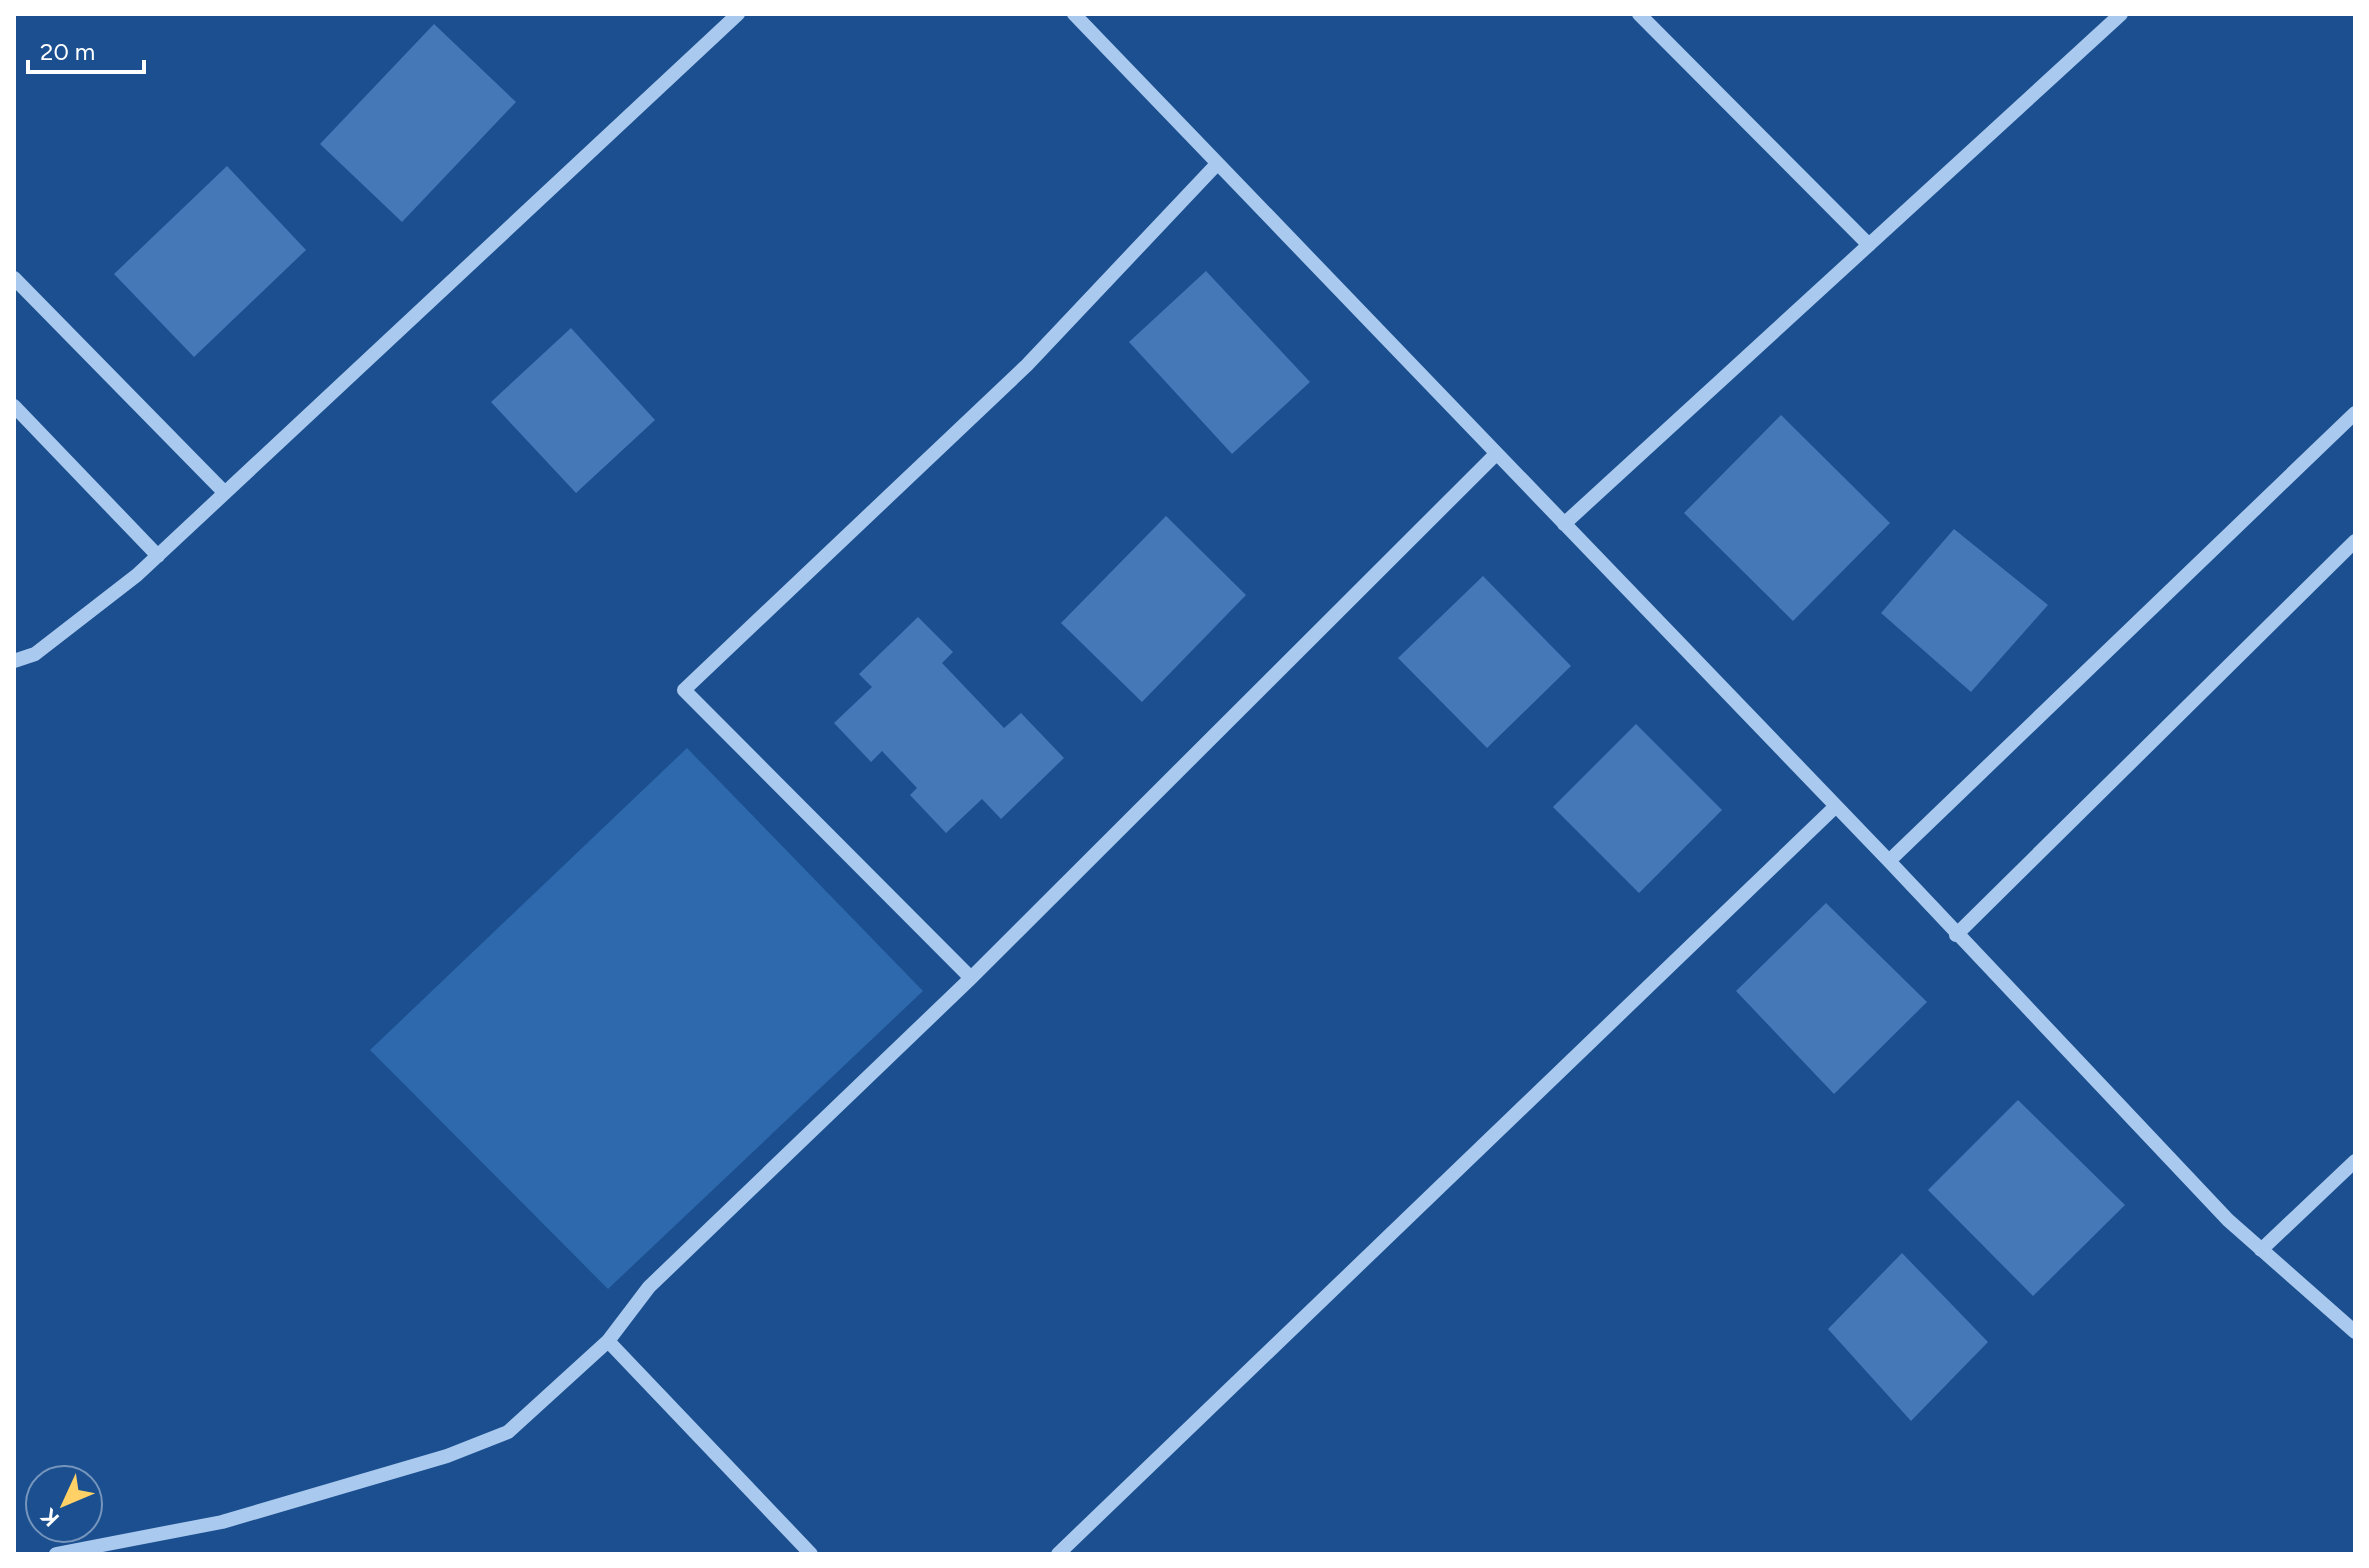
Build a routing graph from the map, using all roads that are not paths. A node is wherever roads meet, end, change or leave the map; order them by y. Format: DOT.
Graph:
graph roads {
  1 [pos="738,14"];
  2 [pos="1074,14"];
  3 [pos="1639,14"];
  4 [pos="2121,14"];
  5 [pos="1216,165"];
  6 [pos="1869,245"];
  7 [pos="14,278"];
  8 [pos="14,406"];
  9 [pos="2355,413"];
  10 [pos="1496,454"];
  11 [pos="225,493"];
  12 [pos="1564,524"];
  13 [pos="2355,541"];
  14 [pos="158,556"];
  15 [pos="14,661"];
  16 [pos="1836,806"];
  17 [pos="1889,861"];
  18 [pos="1956,935"];
  19 [pos="971,978"];
  20 [pos="2355,1161"];
  21 [pos="2261,1250"];
  22 [pos="2355,1332"];
  23 [pos="608,1341"];
  24 [pos="56,1554"];
  25 [pos="811,1554"];
  26 [pos="1058,1554"];
  1 -- 11 [label="street"];
  2 -- 5 [label="street"];
  3 -- 6 [label="street"];
  4 -- 6 [label="street"];
  5 -- 10 [label="street"];
  5 -- 19 [label="street"];
  6 -- 12 [label="street"];
  7 -- 11 [label="street"];
  8 -- 14 [label="street"];
  9 -- 17 [label="street"];
  10 -- 12 [label="street"];
  10 -- 19 [label="street"];
  11 -- 14 [label="street"];
  12 -- 16 [label="street"];
  13 -- 18 [label="street"];
  14 -- 15 [label="street"];
  16 -- 17 [label="street"];
  16 -- 26 [label="street"];
  17 -- 18 [label="street"];
  18 -- 21 [label="street"];
  19 -- 23 [label="street"];
  20 -- 21 [label="street"];
  21 -- 22 [label="street"];
  23 -- 24 [label="street"];
  23 -- 25 [label="street"];
}
